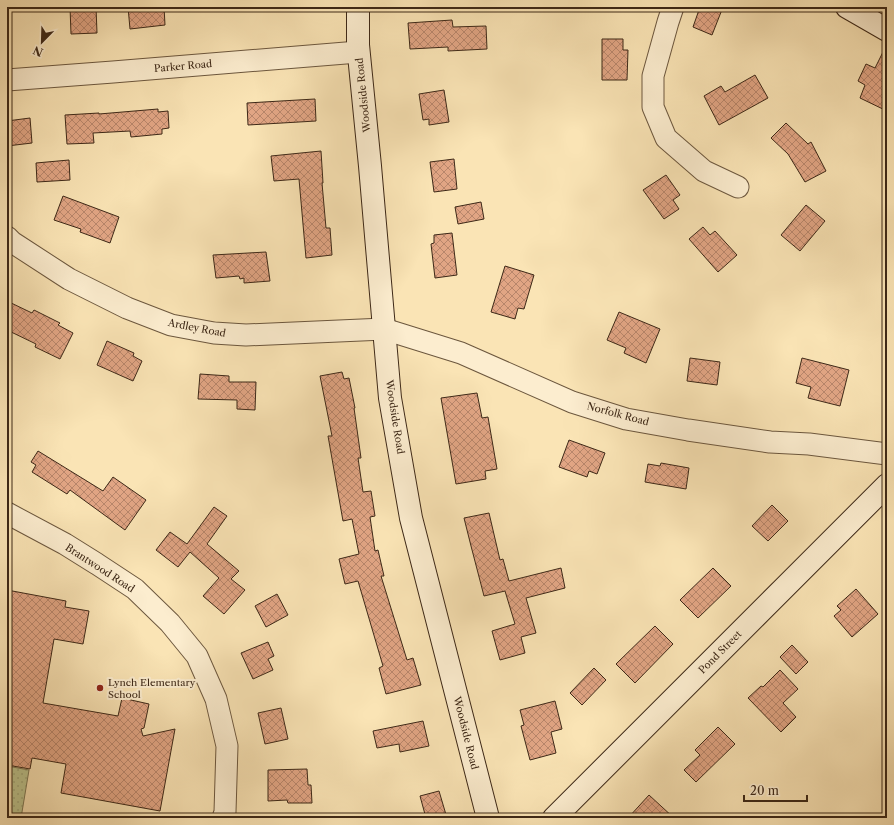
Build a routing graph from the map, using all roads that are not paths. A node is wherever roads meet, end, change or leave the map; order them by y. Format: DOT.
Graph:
graph roads {
  1 [pos="358,7"];
  2 [pos="673,7"];
  3 [pos="847,7"];
  4 [pos="887,30"];
  5 [pos="358,52"];
  6 [pos="7,80"];
  7 [pos="738,188"];
  8 [pos="7,237"];
  9 [pos="384,329"];
  10 [pos="887,454"];
  11 [pos="887,485"];
  12 [pos="7,513"];
  13 [pos="223,818"];
  14 [pos="488,818"];
  15 [pos="554,818"];
  1 -- 5 [label="street, Woodside Road"];
  2 -- 7 [label="street"];
  3 -- 4 [label="street"];
  5 -- 6 [label="street, Parker Road"];
  5 -- 9 [label="street, Woodside Road"];
  8 -- 9 [label="street, Ardley Road"];
  9 -- 10 [label="street, Norfolk Road"];
  9 -- 14 [label="street, Woodside Road"];
  11 -- 15 [label="street, Pond Street"];
  12 -- 13 [label="street, Brantwood Road"];
}
